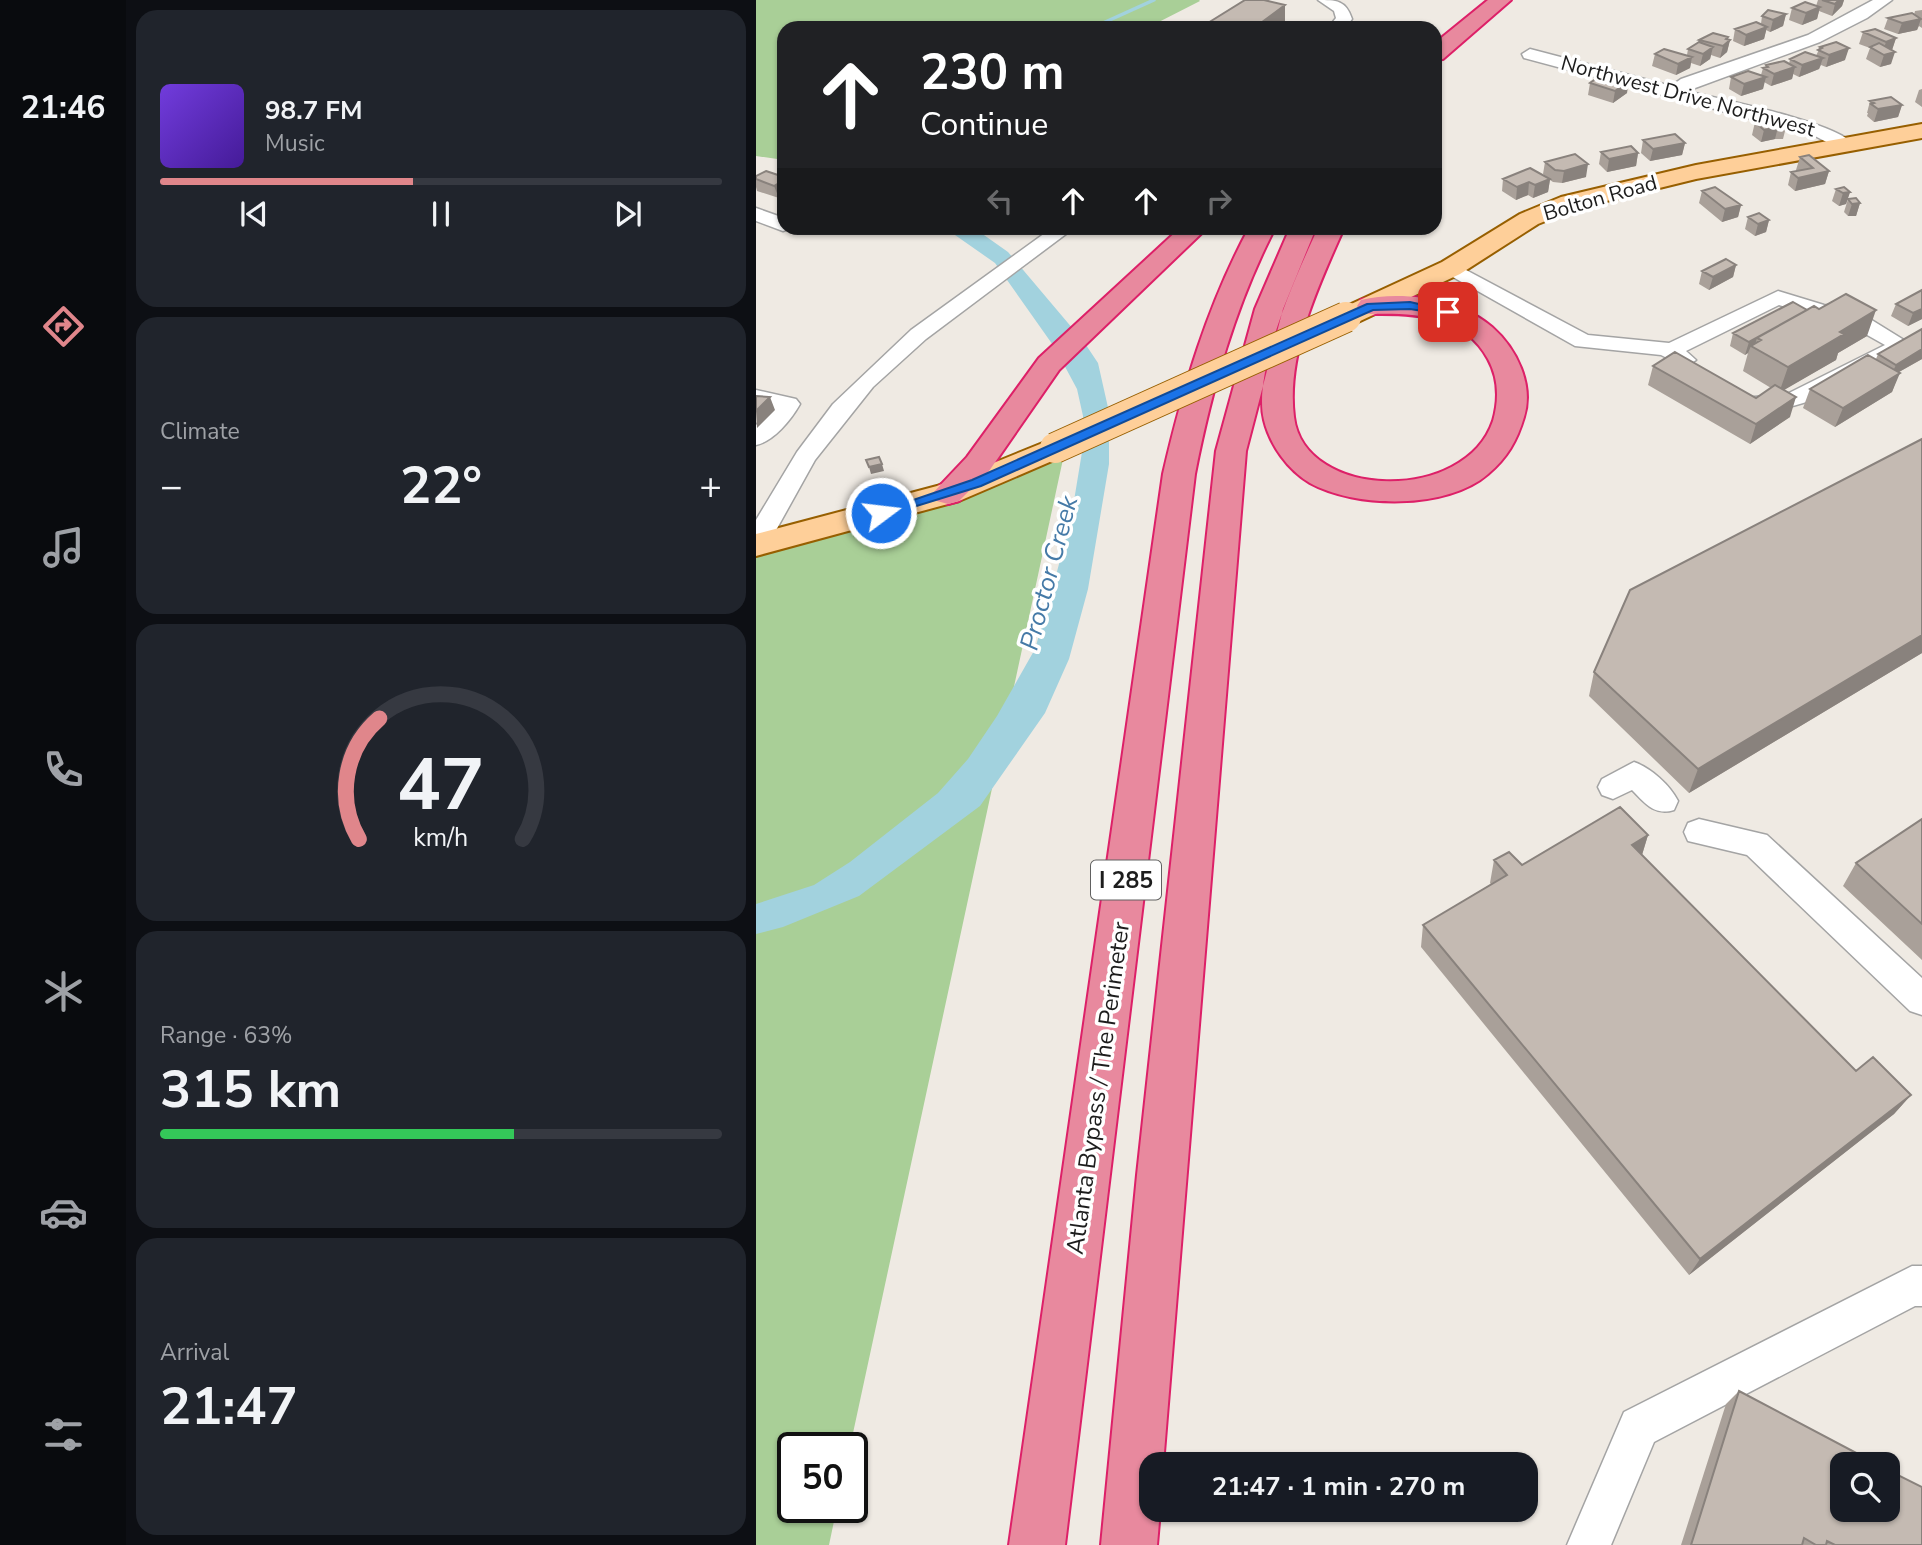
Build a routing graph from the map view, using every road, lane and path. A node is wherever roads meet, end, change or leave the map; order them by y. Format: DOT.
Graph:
graph roads {
  1 [pos="1326,0"];
  2 [pos="1501,0"];
  3 [pos="1884,0"];
  4 [pos="1342,21"];
  5 [pos="1442,48"];
  6 [pos="1530,54"];
  7 [pos="1674,92"];
  8 [pos="1922,131"];
  9 [pos="1844,144"];
  10 [pos="756,214"];
  11 [pos="777,223"];
  12 [pos="1054,235"];
  13 [pos="1186,235"];
  14 [pos="1259,235"];
  15 [pos="1300,235"];
  16 [pos="1328,235"];
  17 [pos="1451,268"];
  18 [pos="1359,312"];
  19 [pos="756,397"];
  20 [pos="1762,402"];
  21 [pos="756,440"];
  22 [pos="810,448"];
  23 [pos="948,494"];
  24 [pos="756,545"];
  25 [pos="1613,787"];
  26 [pos="1663,801"];
  27 [pos="1699,832"];
  28 [pos="1922,1000"];
  29 [pos="1922,1286"];
  30 [pos="1037,1545"];
  31 [pos="1129,1545"];
  32 [pos="1590,1545"];
  1 -- 4 [label="street"];
  2 -- 5 [label="highway"];
  3 -- 7 [label="street"];
  6 -- 7 [label="street, Northwest Drive Northwest"];
  7 -- 9 [label="street, Northwest Drive Northwest"];
  8 -- 9 [label="main road, Bolton Road"];
  9 -- 17 [label="main road, Bolton Road"];
  10 -- 11 [label="street"];
  12 -- 22 [label="street"];
  13 -- 23 [label="highway"];
  14 -- 30 [label="highway, Atlanta Bypass / The Perimeter / I 285"];
  15 -- 31 [label="highway, I 285"];
  16 -- 18 [label="highway"];
  17 -- 18 [label="main road, Bolton Road"];
  17 -- 20 [label="street"];
  18 -- 23 [label="main road, Bolton Road, bridge"];
  19 -- 21 [label="street"];
  21 -- 22 [label="street"];
  22 -- 24 [label="street"];
  23 -- 24 [label="main road, Bolton Road"];
  25 -- 26 [label="street"];
  27 -- 28 [label="street"];
  29 -- 32 [label="street"];
}
